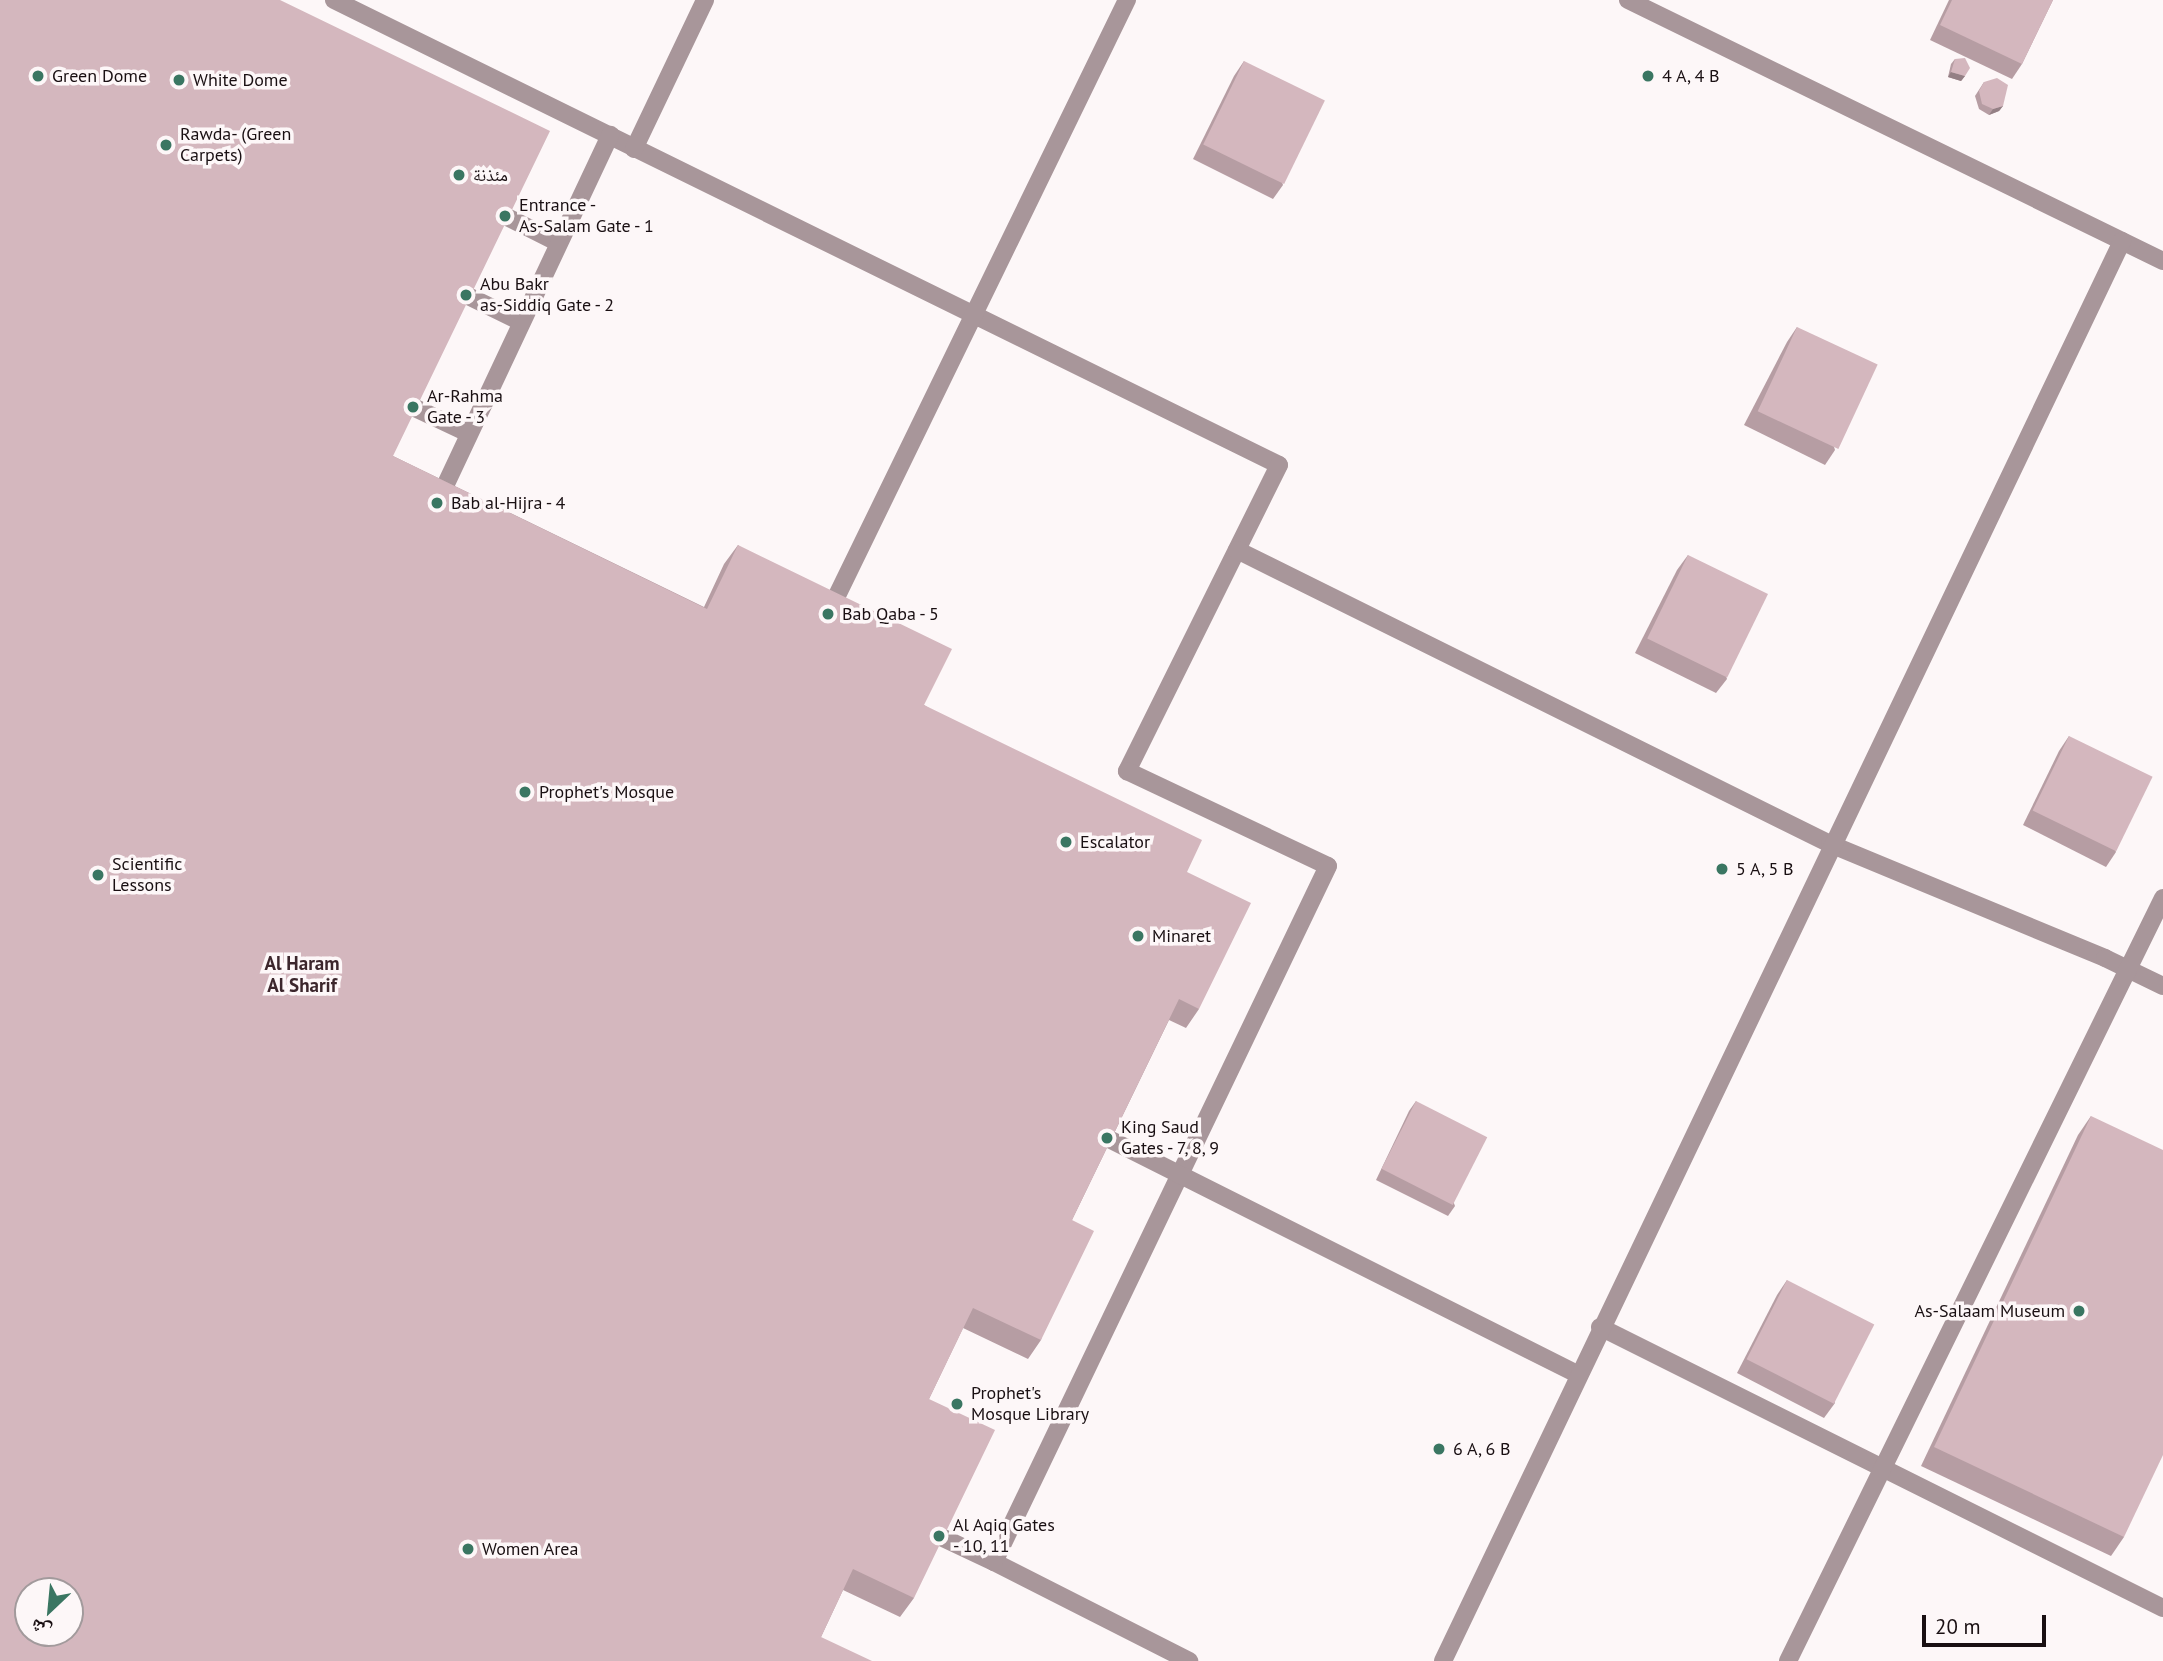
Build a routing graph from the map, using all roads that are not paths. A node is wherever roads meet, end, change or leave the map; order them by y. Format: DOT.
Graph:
graph roads {
  1 [pos="334,0"];
  2 [pos="705,0"];
  3 [pos="1127,0"];
  4 [pos="1628,0"];
  5 [pos="610,135"];
  6 [pos="634,149"];
  7 [pos="505,216"];
  8 [pos="2122,241"];
  9 [pos="559,243"];
  10 [pos="2163,261"];
  11 [pos="466,295"];
  12 [pos="973,315"];
  13 [pos="522,322"];
  14 [pos="413,407"];
  15 [pos="468,433"];
  16 [pos="437,503"];
  17 [pos="1237,550"];
  18 [pos="828,614"];
  19 [pos="1830,845"];
  20 [pos="2163,898"];
  21 [pos="2127,969"];
  22 [pos="2163,986"];
  23 [pos="1107,1138"];
  24 [pos="1178,1174"];
  25 [pos="1600,1327"];
  26 [pos="1577,1374"];
  27 [pos="1884,1466"];
  28 [pos="939,1536"];
  29 [pos="994,1562"];
  30 [pos="2163,1608"];
  31 [pos="1189,1661"];
  32 [pos="1443,1661"];
  33 [pos="1788,1661"];
  1 -- 5 [label="street"];
  2 -- 6 [label="street"];
  3 -- 12 [label="street"];
  4 -- 8 [label="street"];
  5 -- 6 [label="street"];
  5 -- 9 [label="street"];
  6 -- 12 [label="street"];
  7 -- 9 [label="street"];
  8 -- 10 [label="street"];
  8 -- 19 [label="street"];
  9 -- 13 [label="street"];
  11 -- 13 [label="street"];
  12 -- 17 [label="street"];
  12 -- 18 [label="street"];
  13 -- 15 [label="street"];
  14 -- 15 [label="street"];
  15 -- 16 [label="street"];
  17 -- 19 [label="street"];
  17 -- 24 [label="street"];
  19 -- 21 [label="street"];
  19 -- 25 [label="street"];
  20 -- 21 [label="street"];
  21 -- 22 [label="street"];
  21 -- 27 [label="street"];
  23 -- 24 [label="street"];
  24 -- 26 [label="street"];
  24 -- 29 [label="street"];
  25 -- 26 [label="street"];
  25 -- 27 [label="street"];
  26 -- 32 [label="street"];
  27 -- 30 [label="street"];
  27 -- 33 [label="street"];
  28 -- 29 [label="street"];
  29 -- 31 [label="street"];
}
